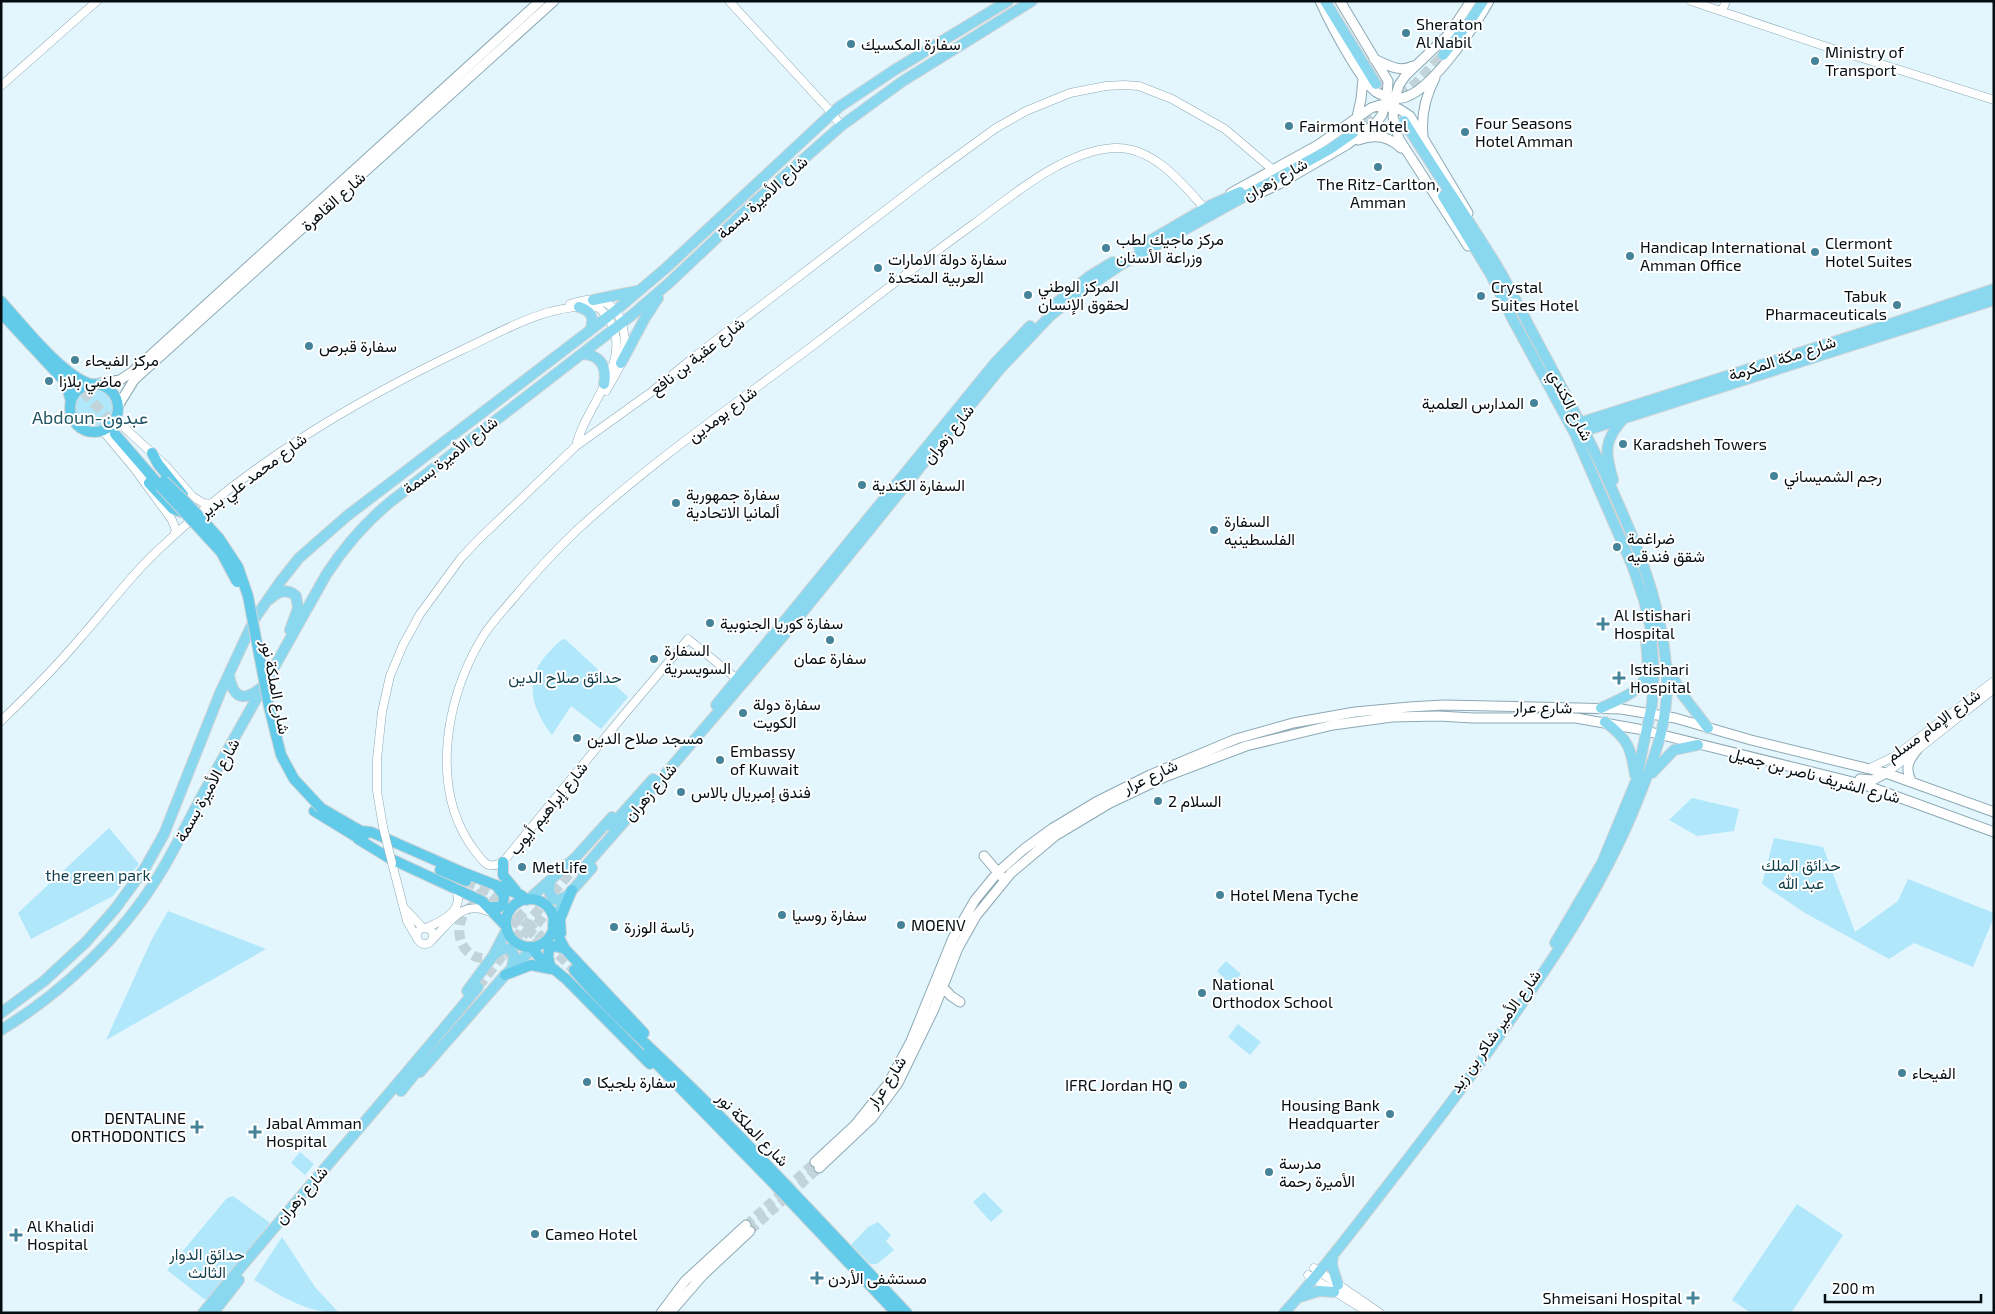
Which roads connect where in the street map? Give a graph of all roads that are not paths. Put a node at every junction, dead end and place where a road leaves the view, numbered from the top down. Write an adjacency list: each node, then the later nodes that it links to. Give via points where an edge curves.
1 (97, 1): 22 (street)
2 (540, 1): 50 (main road, شارع القاهرة)
3 (554, 1): 53 (main road, شارع القاهرة)
4 (729, 1): 25 (street)
5 (1008, 1): 25 (main road, شارع الأميرة بسمة, via 896,69)
6 (1032, 1): 28 (main road, شارع الأميرة بسمة, via 903,81)
7 (1320, 1): 21 (main road)
8 (1325, 1): 9 (main road, via 1378,82)
9 (1333, 1)
10 (1340, 1): 18 (main road)
11 (1471, 1): 19 (main road, via 1449,34)
12 (1477, 1): 13 (main road, via 1441,53 1470,21)
13 (1482, 1)
14 (1489, 1): 20 (main road, via 1469,34)
15 (1691, 1): 17 (street)
16 (1726, 1): 17 (street)
17 (1722, 11): 23 (street)
18 (1374, 58): 19 (main road, via 1399,69); 24 (main road, via 1388,81)
19 (1423, 61): 24 (main road, via 1406,75)
20 (1440, 69): 24 (main road, via 1414,93); 29 (main road, via 1422,117)
21 (1364, 79): 24 (main road); 26 (main road)
22 (1, 86)
23 (1994, 100)
24 (1390, 102): 26 (main road); 29 (main road, via 1410,116); 30 (main road, via 1376,123); 31 (main road, via 1399,139)
25 (832, 113): 28 (street); 38 (main road, شارع الأميرة بسمة)
26 (1357, 117): 32 (main road, via 1318,145)
27 (1401, 123): 35 (main road, شارع الكندي)
28 (841, 126): 36 (main road, شارع الأميرة بسمة)
29 (1424, 141): 35 (main road, via 1495,258)
30 (1348, 144): 31 (main road, via 1367,137 1386,138); 34 (main road, via 1280,184)
31 (1410, 157): 35 (main road, via 1469,248)
32 (1272, 169): 33 (main road); 62 (street, شارع عقبة بن نافع, via 1225,129 1172,99 1138,86 1106,86 1045,102 996,128 930,176 650,392)
33 (1208, 207): 34 (main road, شارع زهران, via 1351,132 1330,149); 76 (main road, شارع زهران, via 1090,276 1046,311 995,362); 103 (street, شارع بومدين, via 1162,165 1140,153 1118,148 1077,157 1011,196 654,464 603,507 546,561 504,609 482,638 461,686 449,732 448,783 456,816 469,843 488,865)
34 (1222, 209): 97 (main road, شارع زهران, via 1119,266 1050,316 1029,337 784,636)
35 (1495, 272): 59 (main road, شارع الكندي, via 1513,320)
36 (669, 283): 46 (main road, شارع الأميرة بسمة); 49 (main road, via 651,307)
37 (1994, 289): 59 (main road, شارع مكة المكرمة)
38 (640, 290): 39 (main road); 45 (main road, شارع الأميرة بسمة)
39 (593, 300): 43 (street, شارع محمد علي بدير, via 570,304); 45 (street, via 602,301)
40 (1994, 300): 57 (main road, شارع مكة المكرمة)
41 (1, 301): 51 (highway, via 75,378)
42 (579, 307): 43 (street, شارع محمد علي بدير); 45 (street, شارع محمد علي بدير, via 597,307); 47 (main road, via 591,313)
43 (563, 309): 67 (street, شارع محمد علي بدير, via 534,317 382,389 271,457)
44 (1, 313): 54 (highway, via 66,383)
45 (611, 314): 46 (street); 47 (main road, شارع الأميرة بسمة)
46 (618, 325): 48 (main road, شارع الأميرة بسمة); 49 (street, via 624,346); 52 (street, via 614,361)
47 (591, 328): 72 (main road, شارع الأميرة بسمة, via 322,537 291,568)
48 (583, 354): 52 (main road, via 592,355 602,363); 73 (main road, شارع الأميرة بسمة, via 465,443 367,523 344,548 326,575)
49 (621, 363): 55 (street)
50 (124, 378): 51 (main road, شارع القاهرة); 53 (main road, via 123,385)
51 (93, 384): 54 (highway, via 78,390); 56 (highway, via 108,388 117,399)
52 (604, 384): 55 (street)
53 (130, 386): 56 (main road, شارع القاهرة)
54 (71, 402): 60 (highway, via 71,414 77,425 87,432)
55 (595, 404): 62 (street)
56 (118, 406): 58 (highway)
57 (1625, 418): 59 (main road, شارع مكة المكرمة); 69 (main road, via 1612,432 1606,452)
58 (116, 420): 60 (highway); 63 (street)
59 (1578, 428): 69 (main road, شارع الكندي); 71 (main road, شارع الكندي)
60 (103, 431): 65 (street)
61 (117, 432): 66 (highway, شارع الملكة نور)
62 (579, 441): 64 (street, شارع عقبة بن نافع); 64 (street, via 570,443)
63 (152, 454): 67 (street, via 198,501); 68 (highway, via 182,493)
64 (564, 457): 111 (street, شارع عقبة بن نافع, bridge, via 461,558 433,595 403,644 388,685 379,735 377,781 383,827)
65 (134, 468): 66 (highway); 70 (street, via 172,520 176,530)
66 (158, 484): 68 (highway, شارع الملكة نور, bridge); 68 (highway, via 176,511)
67 (211, 504): 70 (street, شارع محمد علي بدير)
68 (186, 508): 101 (highway, شارع الملكة نور, bridge, via 219,538 238,567 248,596 269,707 285,765 318,810)
69 (1623, 514): 74 (main road, شارع الكندي, via 1652,589)
70 (174, 535): 83 (street, شارع محمد علي بدير, via 117,594 51,671)
71 (1638, 583): 80 (main road, via 1647,674 1635,690); 81 (main road, شارع الكندي, via 1650,624 1654,654)
72 (261, 607): 73 (main road, via 284,590 297,599 298,608); 75 (main road, شارع الأميرة بسمة)
73 (280, 657): 78 (main road, شارع الأميرة بسمة)
74 (1666, 665): 82 (main road, شارع الكندي); 85 (main road, via 1682,694)
75 (229, 674): 78 (main road, via 234,691 243,697 252,695); 127 (main road, شارع الأميرة بسمة, via 160,844 145,868 86,942 44,981)
76 (737, 679): 95 (main road, شارع زهران); 103 (street, شارع إبراهيم أيوب, via 688,639)
77 (1994, 681): 90 (street, شارع الإمام مسلم, via 1895,756)
78 (264, 685): 128 (main road, شارع الأميرة بسمة, via 166,865 140,903 78,971 26,1014)
79 (1994, 689): 89 (street, شارع الإمام مسلم)
80 (1601, 708): 81 (main road, شارع عرار); 104 (main road, شارع عرار, via 1426,706 1355,712 1292,723 1218,746 1096,802 1053,828)
81 (1651, 713): 82 (main road, شارع عرار); 86 (main road, شارع الأمير شاكر بن زيد)
82 (1666, 716): 85 (main road, شارع الشريف ناصر بن جميل); 87 (main road, شارع الأمير شاكر بن زيد)
83 (1, 721)
84 (1606, 722): 86 (main road, شارع عرار); 93 (main road, via 1629,746); 106 (main road, شارع عرار, via 1576,718 1392,717 1291,734 1238,749 1131,792 1055,836)
85 (1708, 728): 90 (main road, شارع الشريف ناصر بن جميل)
86 (1648, 731): 87 (main road, شارع عرار); 93 (main road, شارع الأمير شاكر بن زيد)
87 (1661, 735): 88 (main road, شارع الشريف ناصر بن جميل); 93 (main road, شارع الأمير شاكر بن زيد)
88 (1698, 745): 92 (main road, شارع الشريف ناصر بن جميل); 93 (main road, via 1674,750)
89 (1917, 750): 91 (street, شارع الإمام مسلم); 94 (main road, via 1908,763)
90 (1870, 768): 91 (main road, شارع الشريف ناصر بن جميل)
91 (1886, 773): 92 (main road, via 1873,780 1850,777); 94 (main road, شارع الشريف ناصر بن جميل)
92 (1844, 780): 100 (main road, شارع الشريف ناصر بن جميل, via 1879,789)
93 (1641, 782): 132 (main road, شارع الأمير شاكر بن زيد, via 1633,813 1604,875 1553,960 1437,1122); 133 (main road, شارع الأمير شاكر بن زيد, via 1578,908 1521,996 1434,1120)
94 (1911, 782): 96 (main road, شارع الشريف ناصر بن جميل)
95 (638, 796): 97 (main road, شارع زهران, via 579,868); 105 (main road, via 626,803)
96 (1959, 800): 98 (main road, شارع الشريف ناصر بن جميل); 99 (main road, شارع الشريف ناصر بن جميل)
97 (638, 807): 109 (main road, via 634,818)
98 (1994, 812)
99 (1994, 818)
100 (1994, 832)
101 (360, 835): 107 (highway, via 370,832); 108 (highway, via 395,861)
102 (984, 856): 104 (main road)
103 (503, 862): 110 (highway, via 503,875)
104 (998, 872): 106 (main road); 124 (main road, شارع عرار, via 966,915)
105 (550, 881): 109 (main road, via 549,891 553,899 560,900); 110 (main road)
106 (1003, 881): 125 (main road, شارع عرار, via 966,933)
107 (496, 885): 110 (highway); 112 (highway, via 504,896 503,904)
108 (462, 886): 112 (highway); 114 (street, via 456,908 441,921)
109 (570, 893): 113 (main road); 119 (highway, via 560,928)
110 (525, 898): 113 (highway, via 536,900 548,908); 115 (highway, via 509,912)
111 (405, 908): 114 (street, شارع عقبة بن نافع); 116 (street, شارع عقبة بن نافع, via 409,926)
112 (492, 910): 115 (highway); 117 (street, via 464,910)
113 (553, 924): 118 (highway, via 548,938); 119 (highway)
114 (424, 928): 116 (street, via 418,932); 117 (street, via 432,932)
115 (506, 928): 118 (highway, via 516,942); 120 (main road)
116 (417, 938): 117 (street, via 425,945)
117 (433, 939)
118 (532, 947): 121 (highway); 122 (main road)
119 (568, 953): 121 (highway, via 554,946 549,949 548,956); 131 (highway, via 673,1063 680,1072)
120 (493, 956): 122 (main road, via 504,948 510,949 514,955); 129 (main road)
121 (554, 968): 122 (highway, via 531,965); 131 (highway, via 644,1059 663,1076)
122 (508, 971): 130 (main road)
123 (572, 972): 131 (highway, شارع الملكة نور)
124 (936, 979): 125 (main road); 125 (main road, شارع عرار, via 905,1055 888,1084 860,1120 817,1165 872,1118 889,1096 912,1057)
125 (942, 987): 126 (main road)
126 (960, 1002)
127 (1, 1013)
128 (1, 1030)
129 (418, 1059): 130 (main road, شارع زهران, via 480,989); 136 (main road, شارع زهران, via 276,1223)
130 (413, 1077): 137 (main road, شارع زهران, via 281,1227)
131 (678, 1080): 140 (highway, شارع الملكة نور); 141 (highway, شارع الملكة نور, via 773,1170)
132 (1333, 1255): 133 (main road, شارع الأمير شاكر بن زيد); 134 (main road)
133 (1314, 1274): 134 (street); 135 (main road, شارع الأمير شاكر بن زيد); 142 (main road, شارع الأمير شاكر بن زيد)
134 (1336, 1289): 135 (main road); 144 (street); 145 (street)
135 (1297, 1298): 143 (main road, شارع الأمير شاكر بن زيد)
136 (204, 1313)
137 (213, 1313)
138 (661, 1313): 139 (main road, via 685,1281 748,1228)
139 (670, 1313)
140 (896, 1313)
141 (907, 1313)
142 (1276, 1313)
143 (1284, 1313)
144 (1369, 1313)
145 (1380, 1313)

